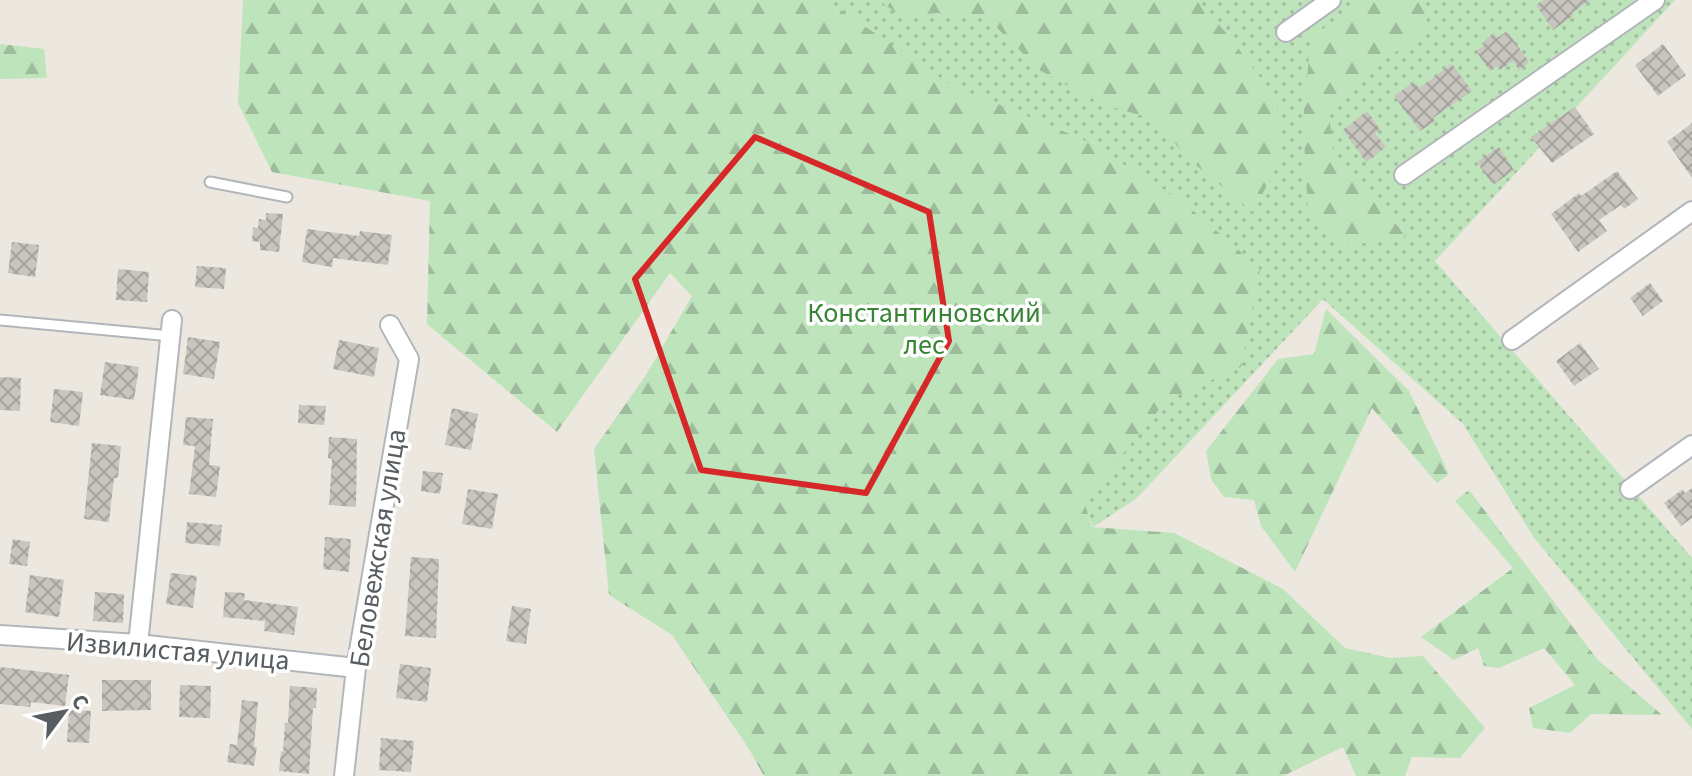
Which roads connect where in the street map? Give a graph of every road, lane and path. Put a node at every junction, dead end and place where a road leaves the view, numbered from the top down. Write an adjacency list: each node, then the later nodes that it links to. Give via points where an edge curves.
1 (1331, 0): 3 (street)
2 (1655, 0): 4 (street)
3 (1286, 32)
4 (1404, 175)
5 (210, 182): 6 (lane)
6 (287, 197)
7 (1692, 211): 11 (street)
8 (0, 320): 10 (lane)
9 (390, 325): 16 (street, Беловежская улица, via 409,359)
10 (172, 328): 15 (street)
11 (1512, 340)
12 (1692, 445): 13 (street)
13 (1630, 489)
14 (0, 635): 15 (street, Извилистая улица)
15 (138, 644): 16 (street, Извилистая улица)
16 (356, 668): 17 (street, Беловежская улица)
17 (344, 776)

